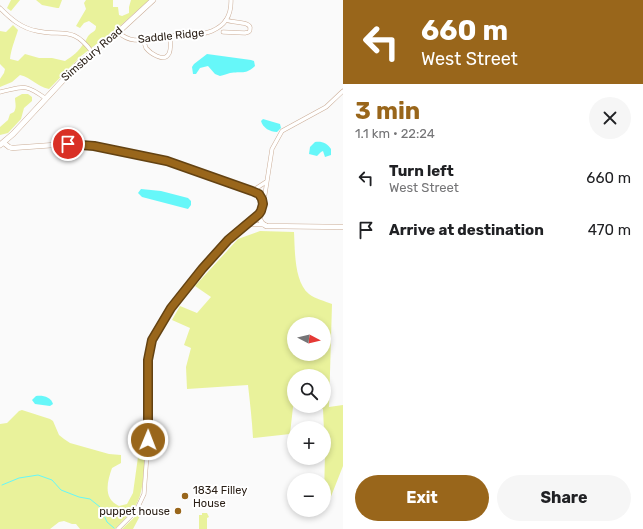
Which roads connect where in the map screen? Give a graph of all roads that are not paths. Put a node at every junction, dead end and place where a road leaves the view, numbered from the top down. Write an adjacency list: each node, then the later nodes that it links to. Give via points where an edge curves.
1 (153, 0): 5 (main road, Simsbury Road)
2 (231, 0): 4 (street)
3 (0, 8): 9 (street, via 17,23 30,29 71,34)
4 (226, 20): 6 (street, via 248,24 250,29 245,33); 7 (street, Saddle Ridge, via 203,34)
5 (118, 32): 8 (street, Saddle Ridge, via 127,39); 9 (main road, Simsbury Road)
6 (223, 32)
7 (170, 36): 8 (street, Saddle Ridge); 8 (street, via 169,54 164,57 148,51)
8 (144, 39)
9 (92, 52): 12 (main road, Simsbury Road)
10 (343, 91): 14 (street, via 326,107 282,131 272,149)
11 (0, 92): 12 (street, via 27,87)
12 (45, 98): 13 (main road, Simsbury Road)
13 (2, 144): 15 (street, via 12,148 68,144 94,146 175,163)
14 (266, 182): 15 (street); 16 (street)
15 (252, 191): 16 (street, via 259,194)
16 (262, 199): 17 (street)
17 (259, 214): 18 (street); 19 (street, via 259,218)
18 (247, 224): 19 (street); 21 (street, via 228,240 175,302 152,340 148,360 148,440 144,494 136,511)
19 (266, 226): 20 (street)
20 (343, 227)
21 (118, 529)

